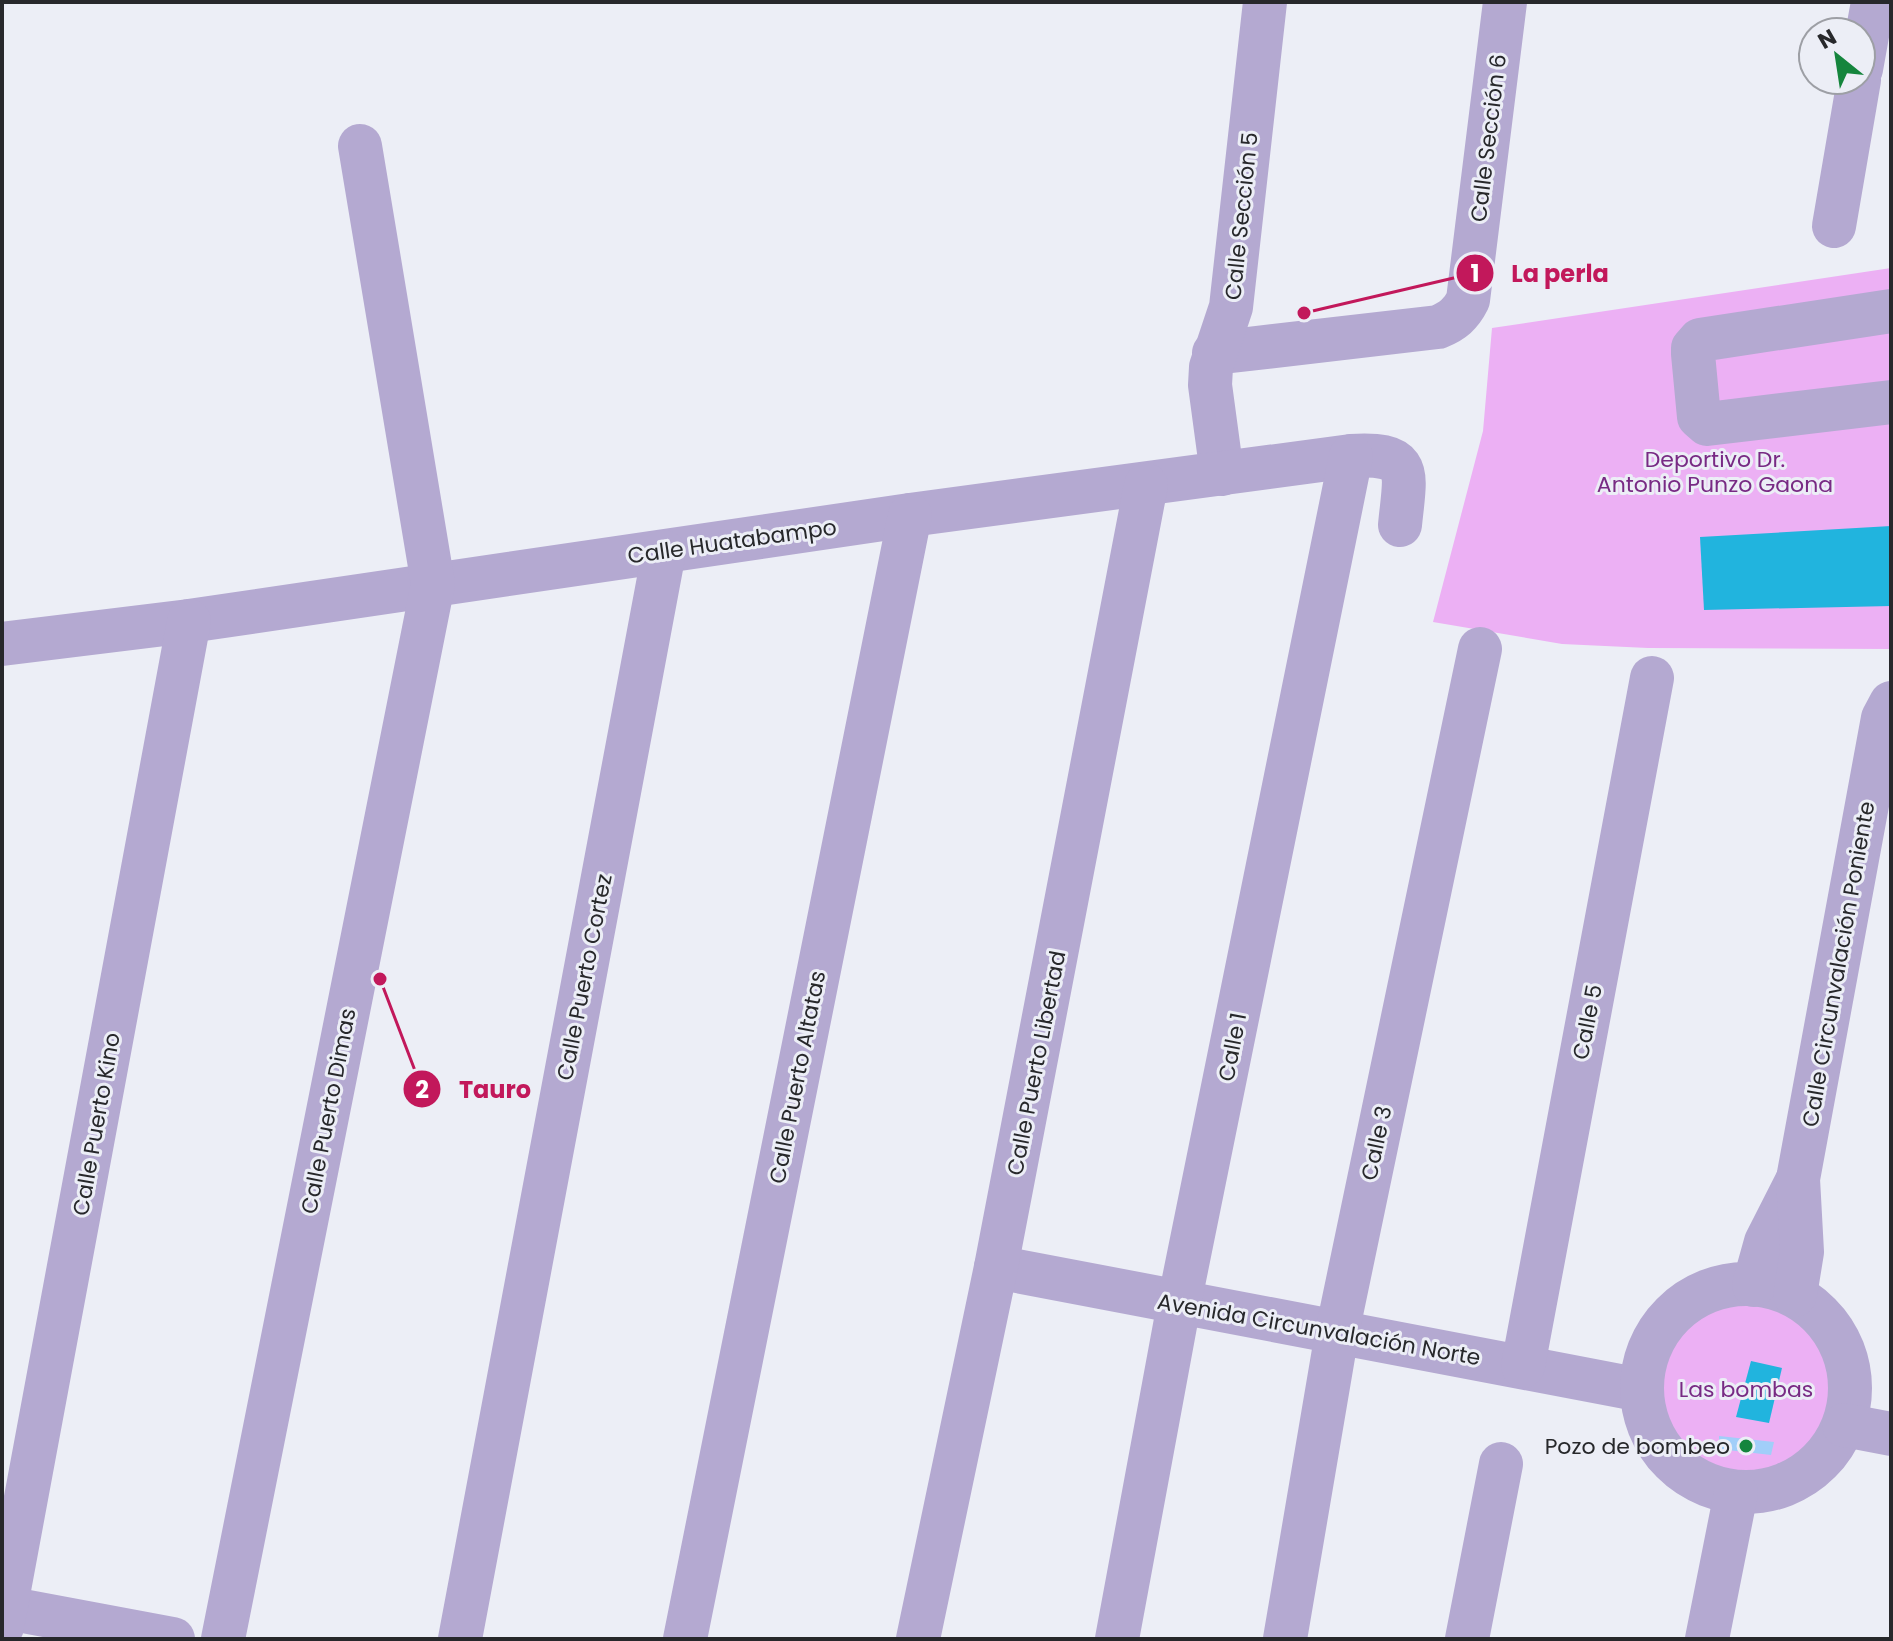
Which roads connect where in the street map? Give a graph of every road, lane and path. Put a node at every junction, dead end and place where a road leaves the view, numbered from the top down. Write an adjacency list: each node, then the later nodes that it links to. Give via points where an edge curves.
1 (1265, 2): 7 (street, Calle Sección 5, via 1231,307)
2 (1505, 2): 7 (street, Calle Sección 6, via 1468,300 1456,318 1438,327)
3 (1856, 96): 5 (street)
4 (360, 146): 15 (street)
5 (1834, 226)
6 (1891, 311): 8 (street, via 1700,340 1693,354 1699,417 1707,424)
7 (1214, 353): 10 (street, Calle Sección 5, via 1210,385)
8 (1891, 402)
9 (1351, 456): 10 (street, Calle Huatabampo); 13 (street, Calle Huatabampo, via 1380,454 1398,463 1404,483); 23 (street, Calle 1)
10 (1222, 474): 11 (street, Calle Huatabampo)
11 (1146, 485): 12 (street, Calle Huatabampo); 21 (street, Calle Puerto Libertad)
12 (910, 515): 14 (street, Calle Huatabampo); 35 (street, Calle Puerto Altatas)
13 (1400, 525)
14 (664, 552): 15 (street, Calle Huatabampo); 34 (street, Calle Puerto Cortez)
15 (433, 584): 16 (street, Calle Huatabampo); 33 (street, Calle Puerto Dimas)
16 (189, 621): 17 (street, Calle Huatabampo); 31 (street, Calle Puerto Kino)
17 (2, 644)
18 (1480, 649): 24 (street, Calle 3)
19 (1652, 678): 25 (street, Calle 5)
20 (1891, 703): 22 (street, Calle Circunvalación Poniente, via 1883,718 1798,1179 1802,1252)
21 (996, 1267): 23 (street, Avenida Circunvalación Norte); 36 (street, Calle Puerto Libertad)
22 (1775, 1290): 26 (street, via 1726,1285 1692,1299 1665,1323 1647,1354); 27 (street, via 1823,1316 1843,1345 1851,1380)
23 (1179, 1304): 24 (street, Avenida Circunvalación Norte); 37 (street, Calle 1)
24 (1337, 1333): 25 (street, Avenida Circunvalación Norte); 38 (street, Calle 3)
25 (1523, 1366): 26 (street, Avenida Circunvalación Norte)
26 (1641, 1390): 30 (street, via 1649,1427 1669,1459 1699,1482)
27 (1844, 1425): 28 (street); 30 (street, via 1832,1448 1806,1474 1772,1490)
28 (1891, 1434)
29 (1501, 1464): 39 (street)
30 (1736, 1493): 40 (street)
31 (3, 1614): 32 (street)
32 (173, 1639)
33 (223, 1639)
34 (460, 1639)
35 (685, 1639)
36 (918, 1639)
37 (1117, 1639)
38 (1285, 1639)
39 (1467, 1639)
40 (1707, 1639)

